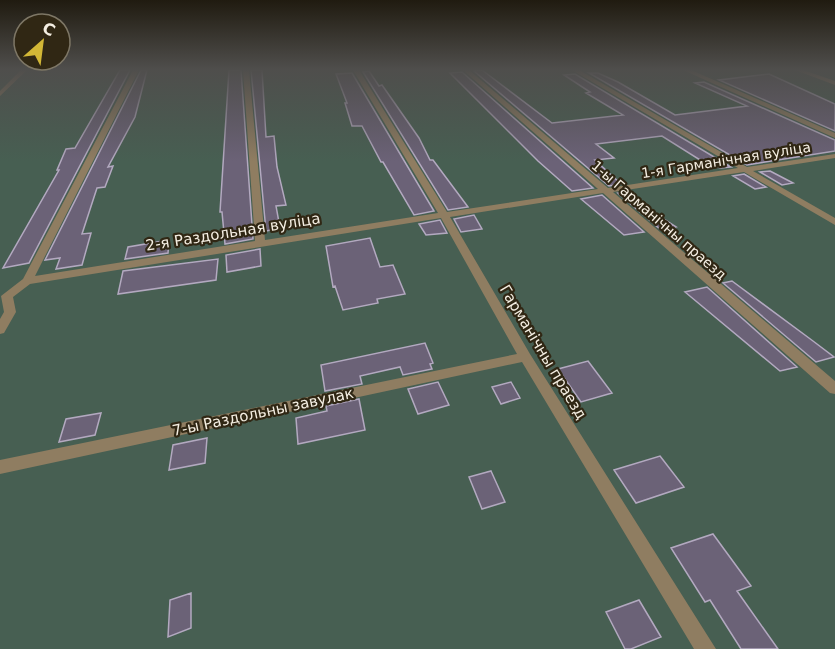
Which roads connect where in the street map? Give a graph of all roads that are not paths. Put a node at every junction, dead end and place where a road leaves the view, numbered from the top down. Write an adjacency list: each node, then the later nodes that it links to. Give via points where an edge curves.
1 (120, 100): 14 (lane)
2 (248, 100): 13 (lane)
3 (374, 100): 11 (lane, Гарманічны праезд)
4 (500, 100): 10 (lane, 1-ы Гарманічны праезд)
5 (627, 100): 9 (lane)
6 (754, 100): 7 (lane)
7 (835, 136)
8 (835, 156): 9 (lane, 1-я Гарманічная вуліца)
9 (747, 170): 10 (lane, 1-я Гарманічная вуліца); 12 (lane)
10 (606, 193): 11 (lane, 1-я Гарманічная вуліца); 18 (lane, 1-ы Гарманічны праезд)
11 (444, 215): 13 (lane, 2-я Раздольная вуліца); 17 (lane, Гарманічны праезд)
12 (835, 222)
13 (260, 242): 14 (lane, 2-я Раздольная вуліца)
14 (27, 281): 15 (lane)
15 (3, 297): 16 (lane, via 10,312)
16 (0, 330)
17 (525, 357): 19 (lane, 7-ы Раздольны завулак); 20 (lane, Гарманічны праезд)
18 (835, 389)
19 (0, 467)
20 (706, 649)

